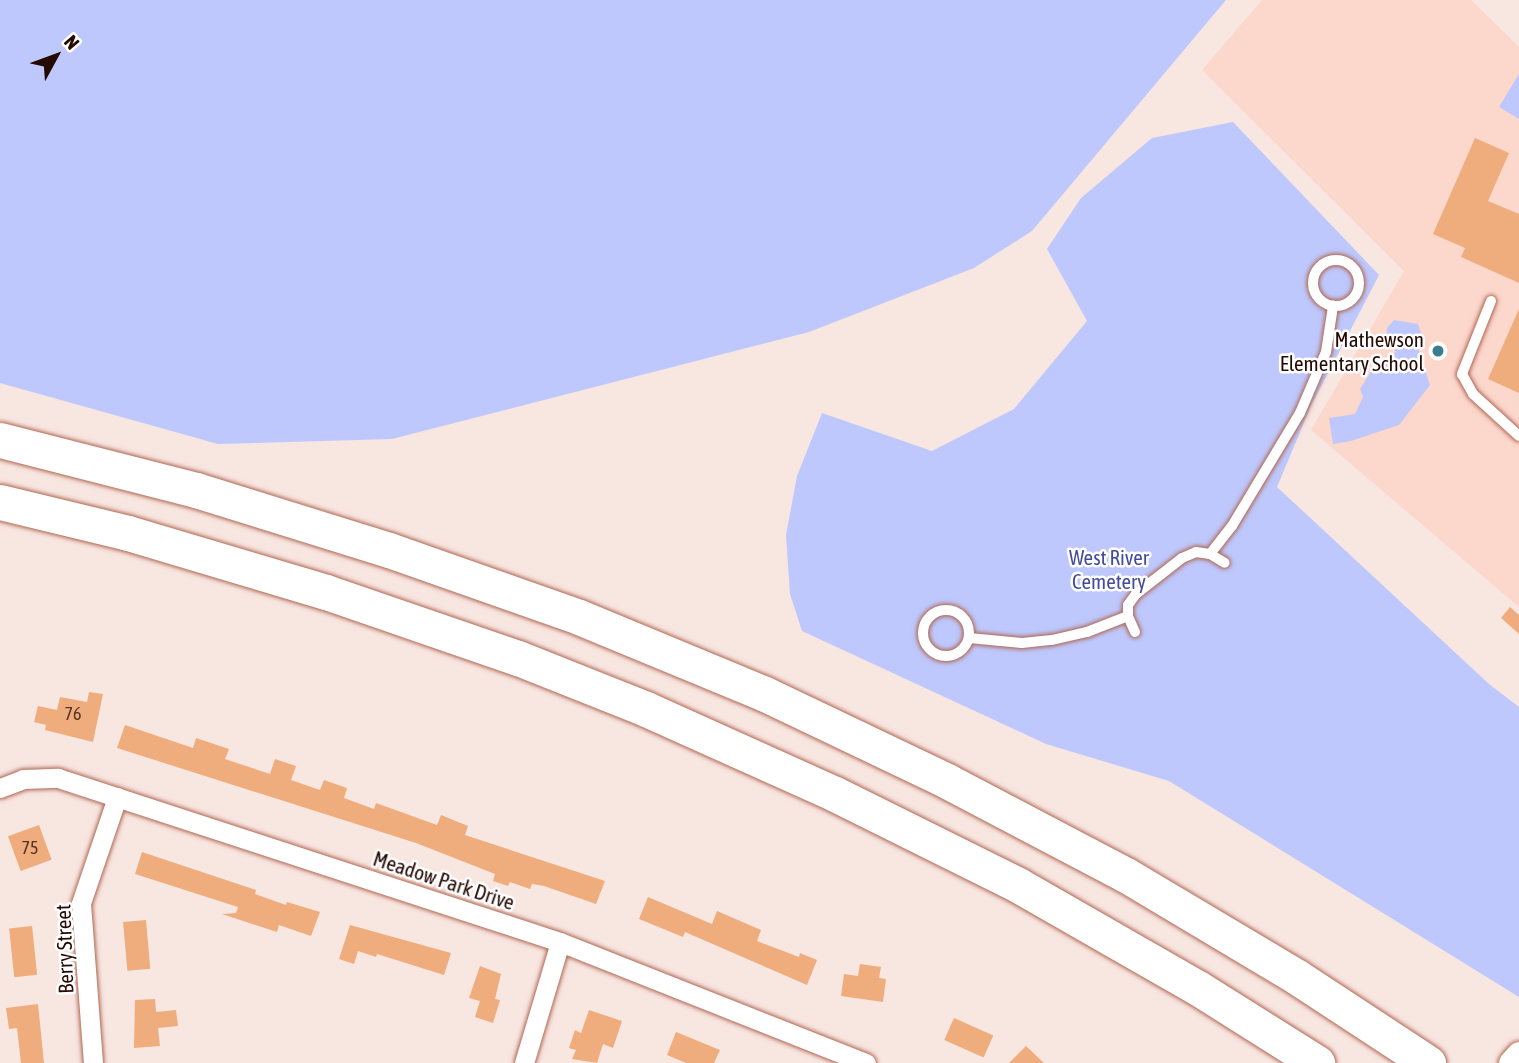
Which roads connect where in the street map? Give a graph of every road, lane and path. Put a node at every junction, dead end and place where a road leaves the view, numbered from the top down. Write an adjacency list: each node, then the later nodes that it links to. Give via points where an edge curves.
1 (1491, 301): 3 (lane, via 1462,374 1473,394)
2 (1333, 306): 2 (lane, via 1319,299 1312,285 1316,271 1335,259 1354,269 1359,283 1348,303); 6 (lane, via 1326,352 1300,413)
3 (1519, 436)
4 (0, 440): 19 (highway, via 196,490 351,537 579,617 753,689 947,780 1126,875 1297,977)
5 (0, 502): 18 (highway, via 180,548 379,609 657,714 835,794 1018,886 1198,988)
6 (1210, 554): 7 (lane); 8 (lane, via 1196,552 1182,558 1136,594 1128,605)
7 (1225, 563)
8 (1128, 617): 9 (lane); 10 (lane, via 1052,640 1021,643)
9 (1135, 632)
10 (969, 638): 10 (lane, via 961,652 939,655 924,640 925,626 940,611 956,612 967,623)
11 (0, 788): 12 (street, Meadow Park Drive, via 23,779 58,778)
12 (117, 797): 13 (street, Meadow Park Drive); 15 (street, Berry Street, via 81,903)
13 (560, 942): 16 (street); 17 (street, Meadow Park Drive)
14 (1519, 1054): 20 (street)
15 (93, 1063)
16 (524, 1063)
17 (866, 1063)
18 (1317, 1063)
19 (1428, 1063)
20 (1511, 1063)

